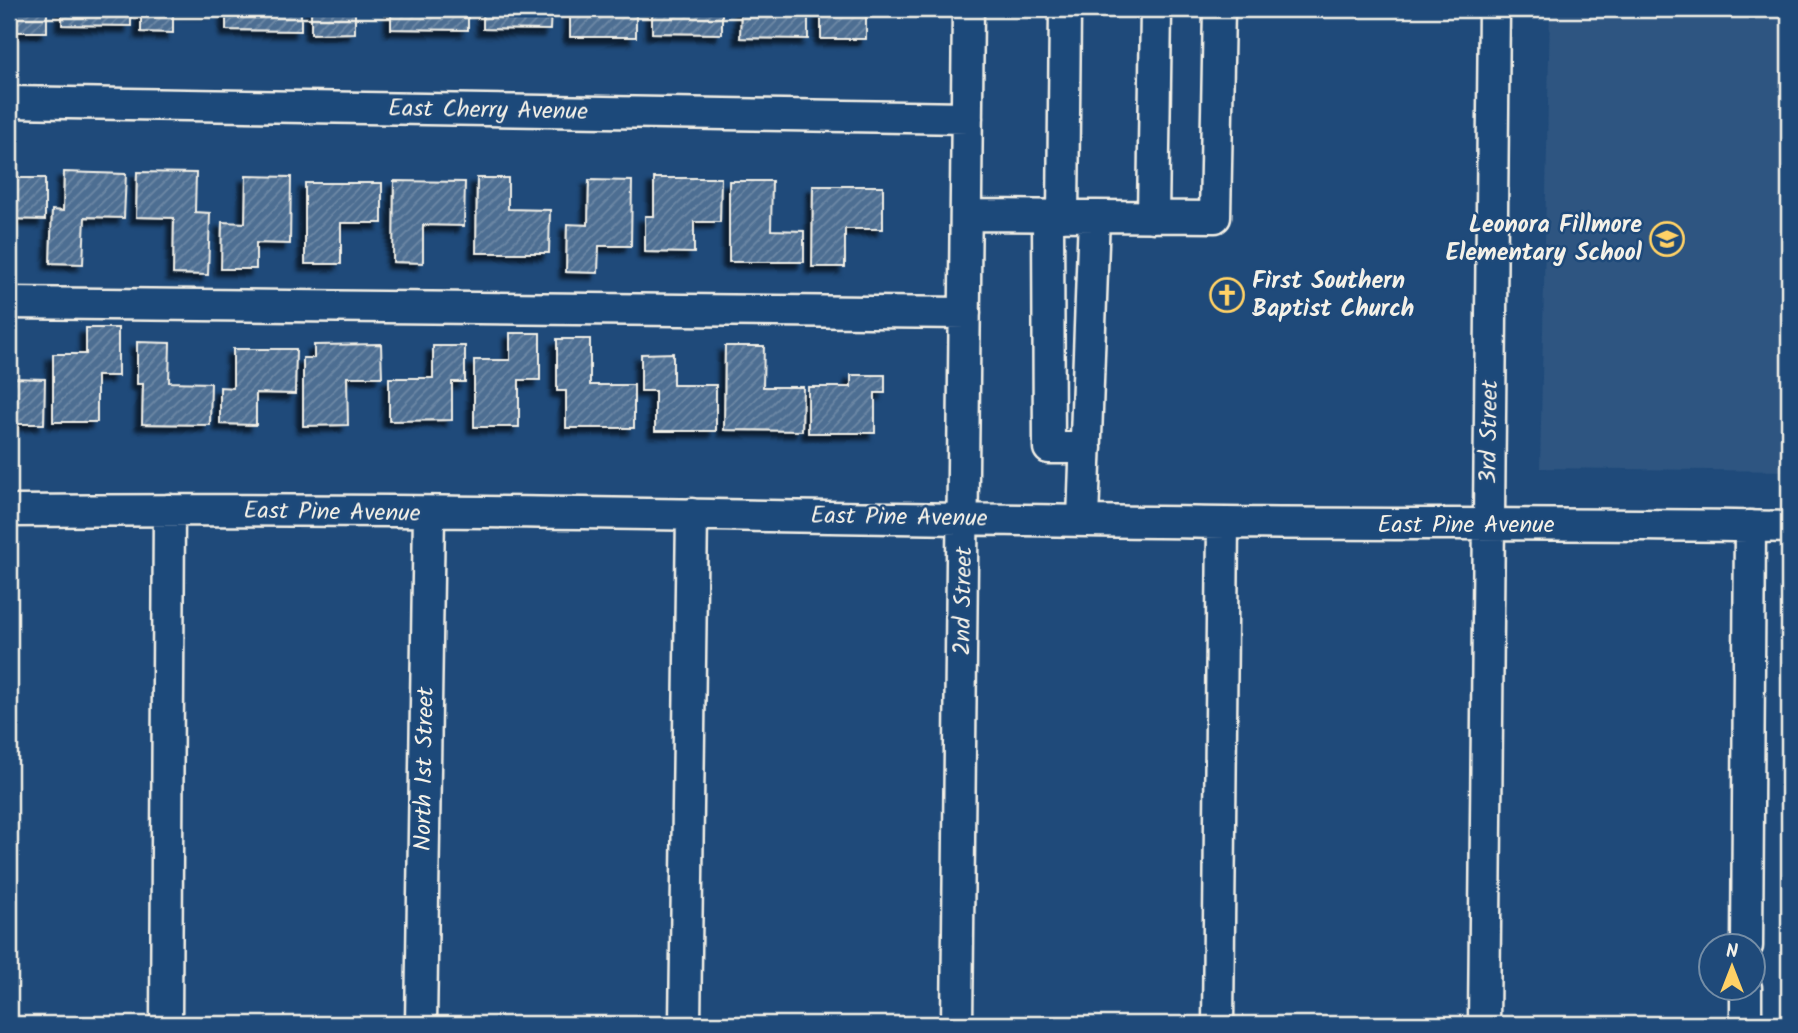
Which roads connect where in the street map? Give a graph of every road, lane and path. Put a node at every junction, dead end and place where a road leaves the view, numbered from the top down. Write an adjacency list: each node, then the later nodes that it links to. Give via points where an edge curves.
1 (968, 9): 7 (street, 2nd Street)
2 (1065, 9): 9 (street)
3 (1156, 9): 11 (street)
4 (1220, 9): 11 (street, via 1215,217)
5 (1494, 9): 22 (street, 3rd Street)
6 (9, 102): 7 (street, East Cherry Avenue)
7 (967, 118): 8 (street, 2nd Street)
8 (966, 215): 9 (street); 13 (street, 2nd Street)
9 (1055, 216): 10 (street); 14 (street, via 1049,448)
10 (1094, 216): 11 (street); 14 (street)
11 (1153, 217)
12 (9, 303): 13 (street)
13 (965, 313): 19 (street, 2nd Street)
14 (1086, 448): 20 (street)
15 (169, 510): 16 (street, East Pine Avenue); 17 (street, East Pine Avenue); 27 (street)
16 (9, 511)
17 (429, 513): 18 (street, East Pine Avenue); 28 (street, North 1st Street)
18 (692, 514): 19 (street, East Pine Avenue); 29 (street)
19 (964, 518): 20 (street, East Pine Avenue); 30 (street, 2nd Street)
20 (1083, 520): 21 (street, East Pine Avenue)
21 (1223, 523): 22 (street, East Pine Avenue); 31 (street)
22 (1488, 525): 23 (street, East Pine Avenue); 32 (street, 3rd Street)
23 (1750, 526): 24 (street, East Pine Avenue); 25 (street)
24 (1789, 527)
25 (1747, 932)
26 (1746, 1002): 33 (street)
27 (166, 1024)
28 (421, 1024)
29 (685, 1024)
30 (957, 1024)
31 (1218, 1024)
32 (1484, 1024)
33 (1746, 1024)

